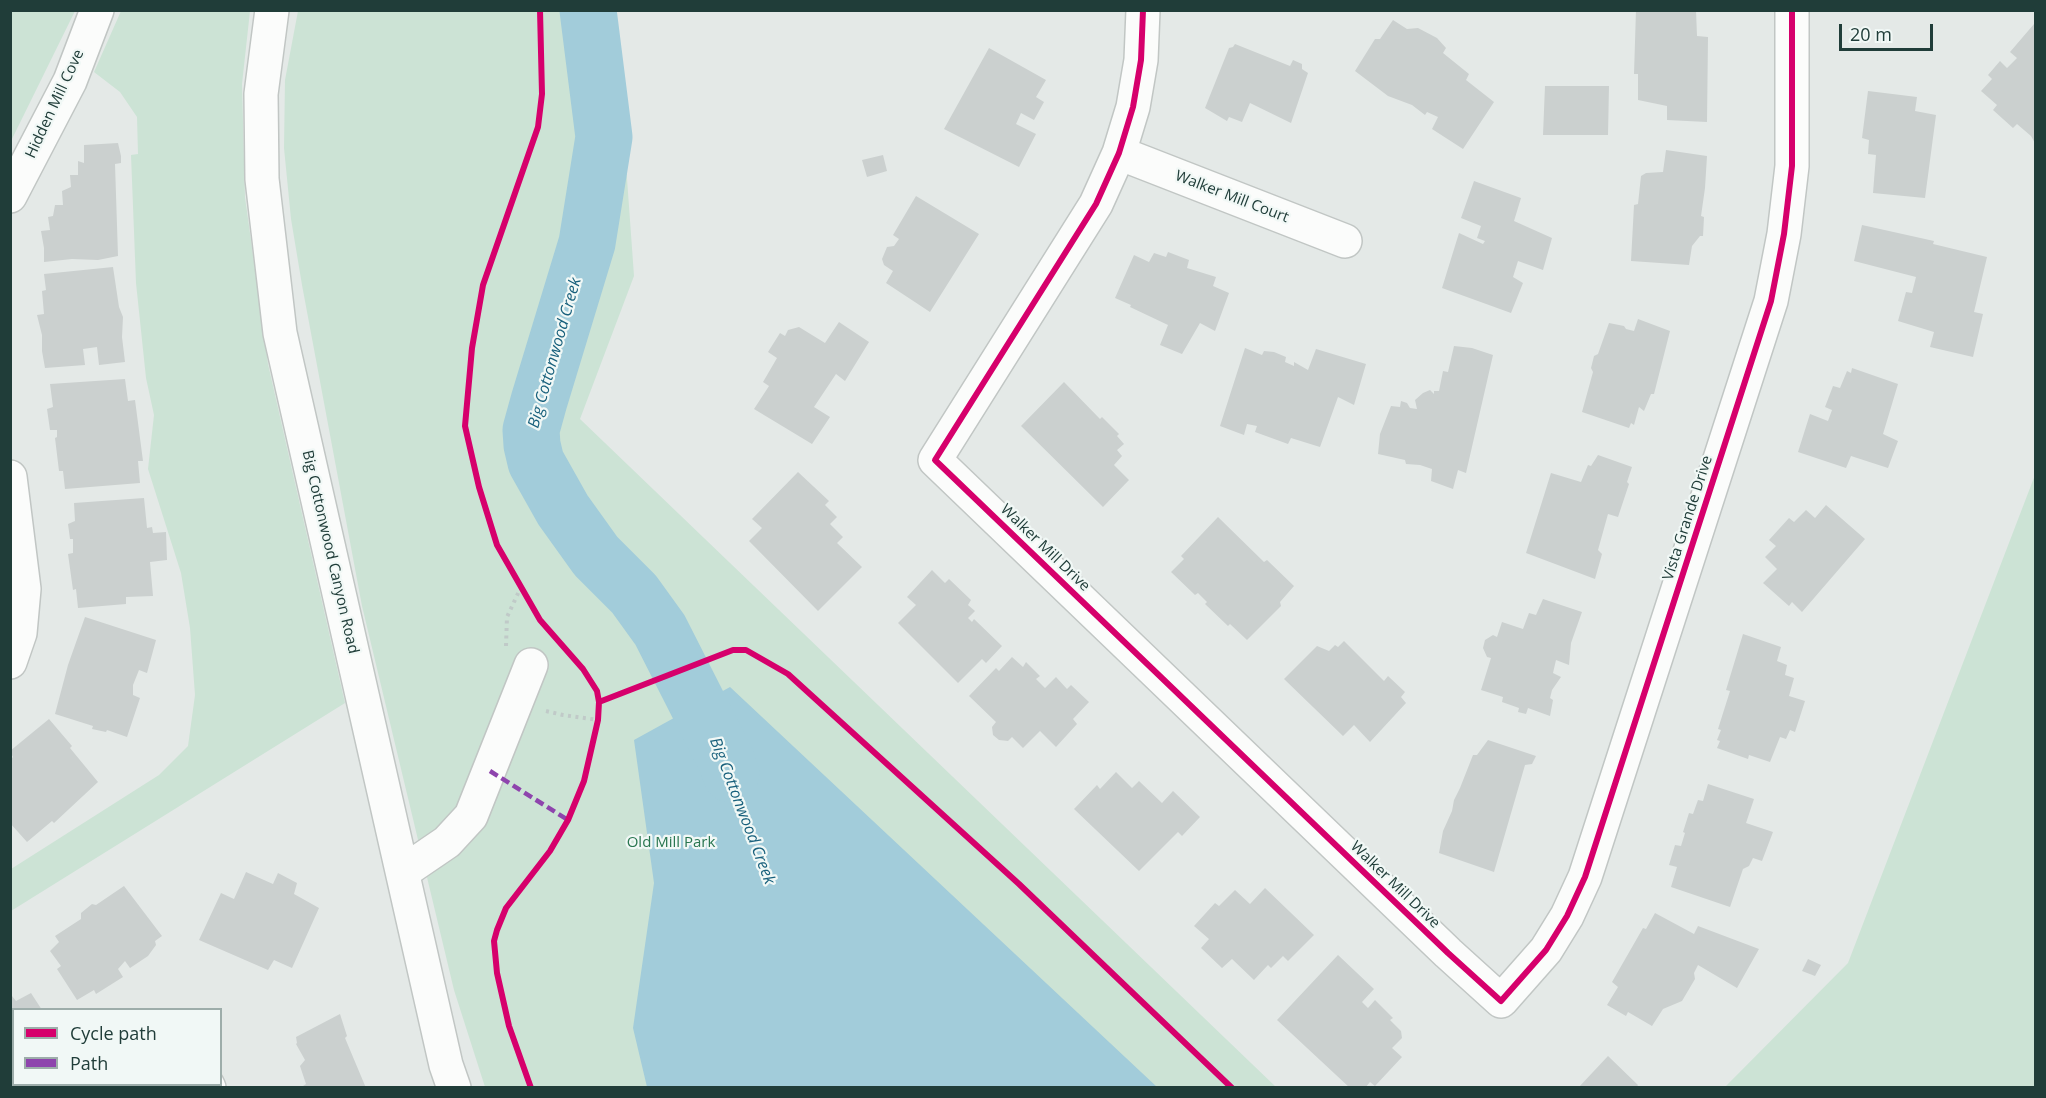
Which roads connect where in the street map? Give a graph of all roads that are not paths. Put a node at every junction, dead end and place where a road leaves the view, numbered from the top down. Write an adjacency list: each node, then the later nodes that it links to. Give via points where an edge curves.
1 (97, 10): 6 (street, Hidden Mill Cove, via 70,81)
2 (272, 10): 11 (street, Big Cottonwood Canyon Road, via 261,94 262,179 280,333)
3 (1143, 10): 5 (street, Walker Mill Drive, via 1137,84)
4 (1792, 10): 12 (street, Vista Grande Drive, via 1792,166 1771,301 1585,877 1546,950)
5 (1119, 153): 7 (street, Walker Mill Court); 12 (street, Walker Mill Drive, via 1095,204 935,460)
6 (10, 196)
7 (1345, 241)
8 (10, 477): 9 (street, via 24,589 20,633)
9 (10, 662)
10 (524, 683): 11 (street, via 471,816 447,842)
11 (403, 872): 13 (street, Big Cottonwood Canyon Road)
12 (1501, 1001)
13 (454, 1088)

